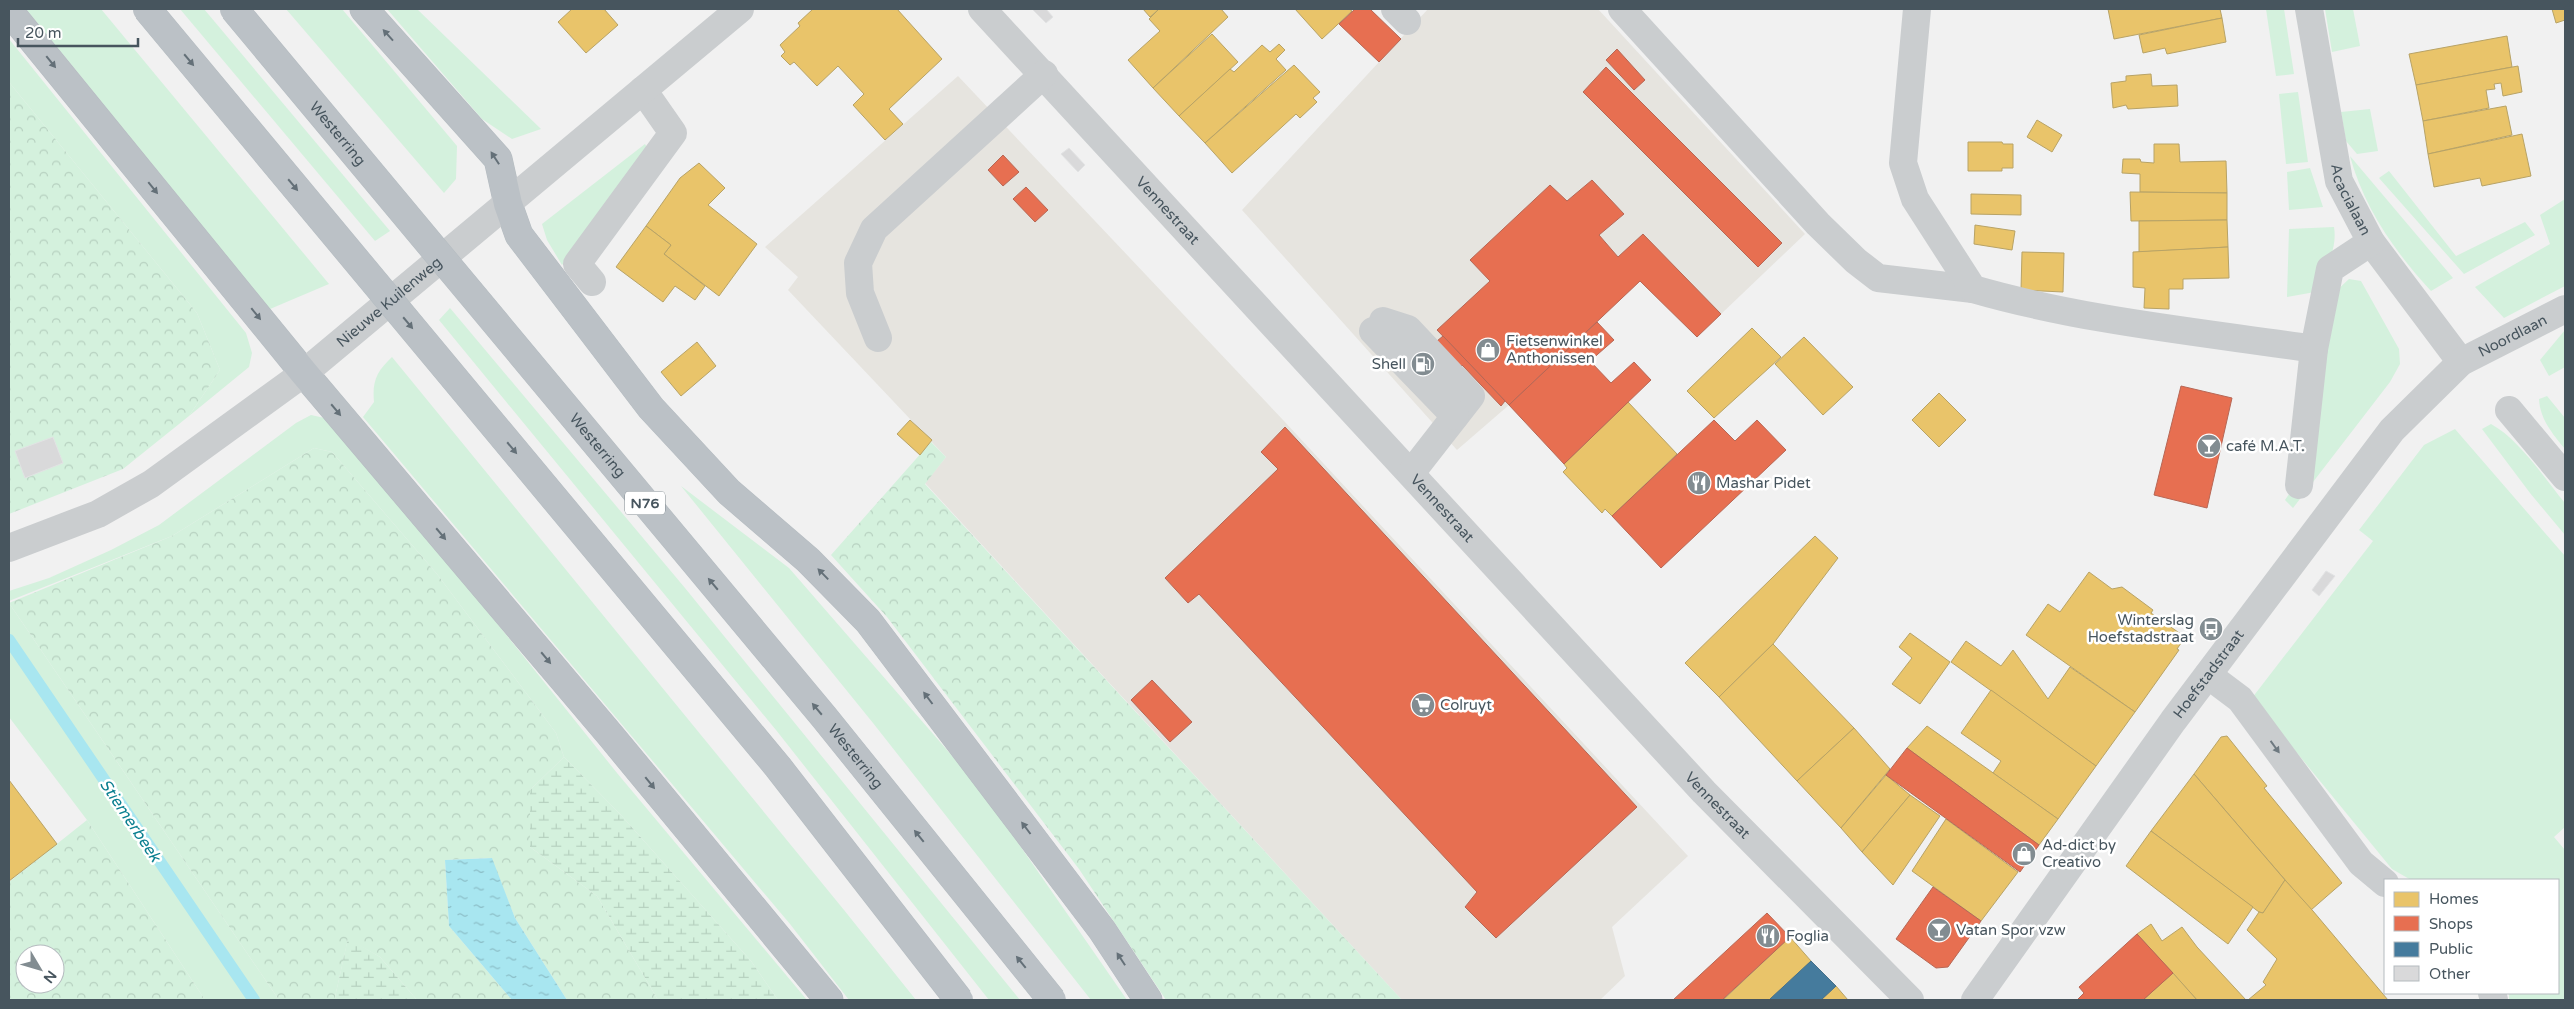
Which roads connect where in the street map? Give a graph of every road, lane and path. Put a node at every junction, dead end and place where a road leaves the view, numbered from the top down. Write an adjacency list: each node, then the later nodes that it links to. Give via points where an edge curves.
1 (147, 9): 30 (highway, one-way to 30, bridge, via 778,768)
2 (234, 9): 31 (highway, Westerring / N76, one-way to 2, bridge, via 824,717)
3 (364, 9): 12 (highway, one-way to 3, via 498,159)
4 (740, 9): 11 (street, Nieuwe Kuilenweg)
5 (982, 9): 10 (street, Vennestraat)
6 (1622, 9): 15 (street, via 1818,224 1856,261 1878,278)
7 (1917, 9): 15 (street, via 1903,163 1915,199)
8 (2309, 9): 13 (street, Acacialaan, via 2339,181)
9 (9, 11): 21 (highway, one-way to 21)
10 (1044, 74): 18 (street, via 874,229 858,263 860,294); 23 (street, Vennestraat)
11 (643, 90): 12 (street, Nieuwe Kuilenweg); 14 (street, via 673,133 577,264)
12 (508, 204): 21 (street, Nieuwe Kuilenweg); 32 (highway, one-way to 12, via 1102,930 868,621 808,560 728,492 650,408 519,234)
13 (2371, 242): 19 (street, via 2330,269); 20 (street, Acacialaan)
14 (592, 282)
15 (1973, 289): 19 (street, via 2081,315)
16 (2565, 309): 20 (street, Noordlaan)
17 (1378, 326): 23 (street, via 1408,329 1471,396)
18 (878, 338)
19 (2314, 349): 25 (street)
20 (2461, 362): 27 (street, Hoefstadstraat, via 2392,430)
21 (304, 373): 26 (street, Nieuwe Kuilenweg, via 150,484 98,514); 29 (highway, one-way to 29)
22 (2509, 410): 24 (street)
23 (1411, 473): 33 (street, Vennestraat, via 1704,792)
24 (2565, 477)
25 (2299, 485)
26 (9, 548)
27 (2208, 675): 28 (street, one-way to 28, via 2240,699 2361,863); 34 (street, Hoefstadstraat)
28 (2384, 882)
29 (829, 1000)
30 (959, 1000)
31 (1052, 1000)
32 (1148, 1000)
33 (1910, 1000)
34 (1975, 1000)

